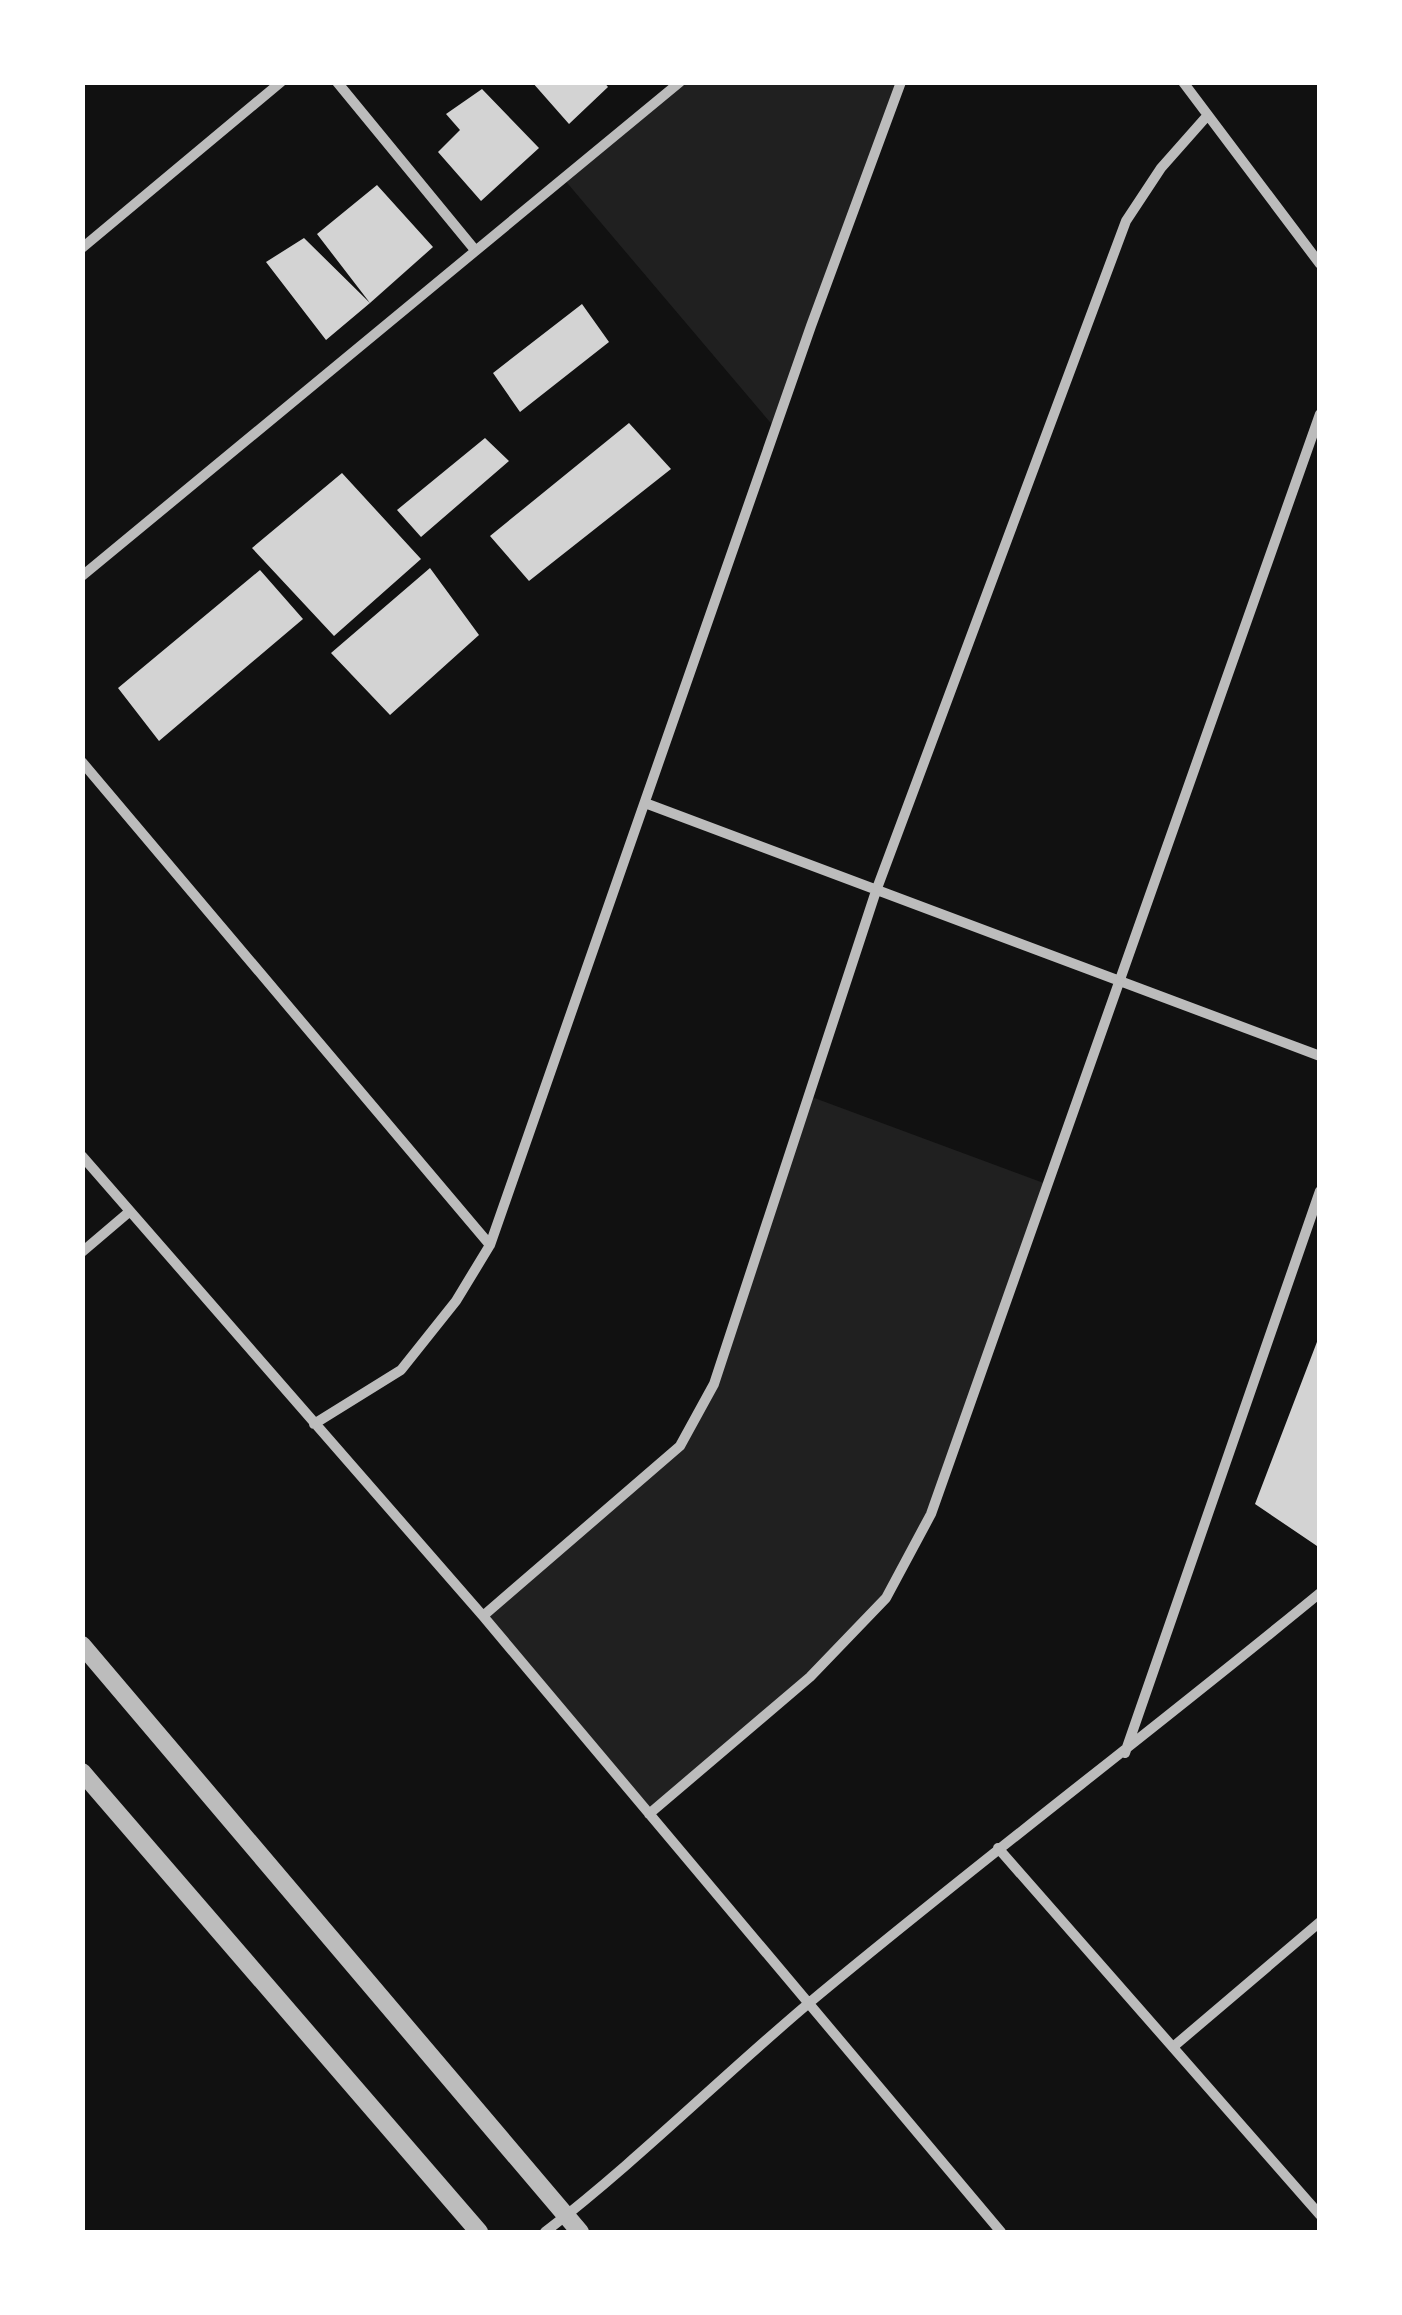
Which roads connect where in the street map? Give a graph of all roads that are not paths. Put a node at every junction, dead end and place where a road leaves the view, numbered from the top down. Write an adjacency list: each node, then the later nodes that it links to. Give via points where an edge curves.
1 (281, 82): 7 (street)
2 (336, 82): 8 (street)
3 (680, 82): 8 (street)
4 (901, 82): 13 (street)
5 (1183, 82): 6 (street)
6 (1208, 116): 9 (street); 14 (street, via 1161,168 1126,221)
7 (82, 248)
8 (475, 250): 11 (street)
9 (1320, 264)
10 (1320, 414): 15 (street)
11 (82, 576)
12 (82, 762): 20 (street)
13 (645, 803): 14 (street); 20 (street)
14 (876, 891): 15 (street); 24 (street, via 714,1384 680,1446)
15 (1121, 983): 16 (street); 28 (street, via 932,1514 886,1598 810,1677)
16 (1320, 1056)
17 (82, 1156): 19 (street)
18 (1320, 1191): 26 (street)
19 (129, 1212): 21 (street); 22 (street)
20 (490, 1244): 22 (street, via 456,1301 401,1370)
21 (82, 1252)
22 (314, 1424): 24 (street)
23 (1320, 1593): 26 (street)
24 (483, 1616): 28 (street)
25 (82, 1645): 34 (street)
26 (1125, 1754): 29 (street)
27 (82, 1772): 35 (street)
28 (649, 1814): 31 (street)
29 (998, 1848): 31 (street); 32 (street)
30 (1320, 1922): 32 (street)
31 (807, 2005): 34 (street); 38 (street)
32 (1173, 2047): 33 (street)
33 (1320, 2215)
34 (566, 2216): 36 (street); 37 (street)
35 (478, 2232)
36 (545, 2232)
37 (580, 2232)
38 (1001, 2232)

